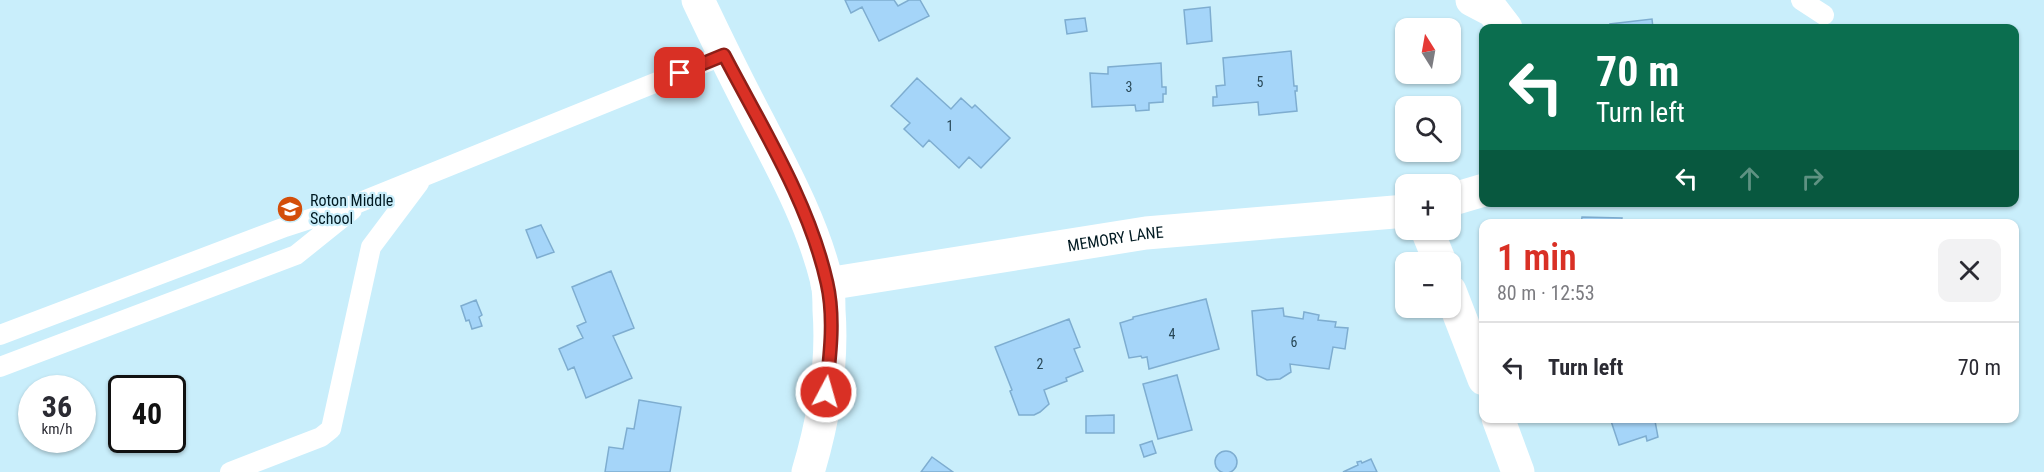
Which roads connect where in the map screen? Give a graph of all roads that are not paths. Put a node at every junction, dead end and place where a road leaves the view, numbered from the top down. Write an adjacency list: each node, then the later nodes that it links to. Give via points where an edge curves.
1 (698, 0): 6 (street)
2 (1472, 0): 5 (street, via 1493,11)
3 (1801, 0): 4 (lane)
4 (1824, 15)
5 (1503, 24)
6 (724, 55): 7 (lane); 12 (street, via 792,185)
7 (417, 179): 10 (lane); 18 (lane, via 419,183 371,247 331,429 321,437)
8 (1479, 192): 9 (street)
9 (1461, 197)
10 (353, 204): 14 (lane); 16 (lane, via 353,209 296,255)
11 (1395, 212): 12 (street, MEMORY LANE, via 1146,233)
12 (827, 284): 19 (street, via 831,340 828,371 819,434)
13 (1460, 318): 15 (street)
14 (0, 335)
15 (1479, 366)
16 (0, 367)
17 (1500, 423): 20 (street)
18 (230, 472)
19 (808, 472)
20 (1518, 472)

